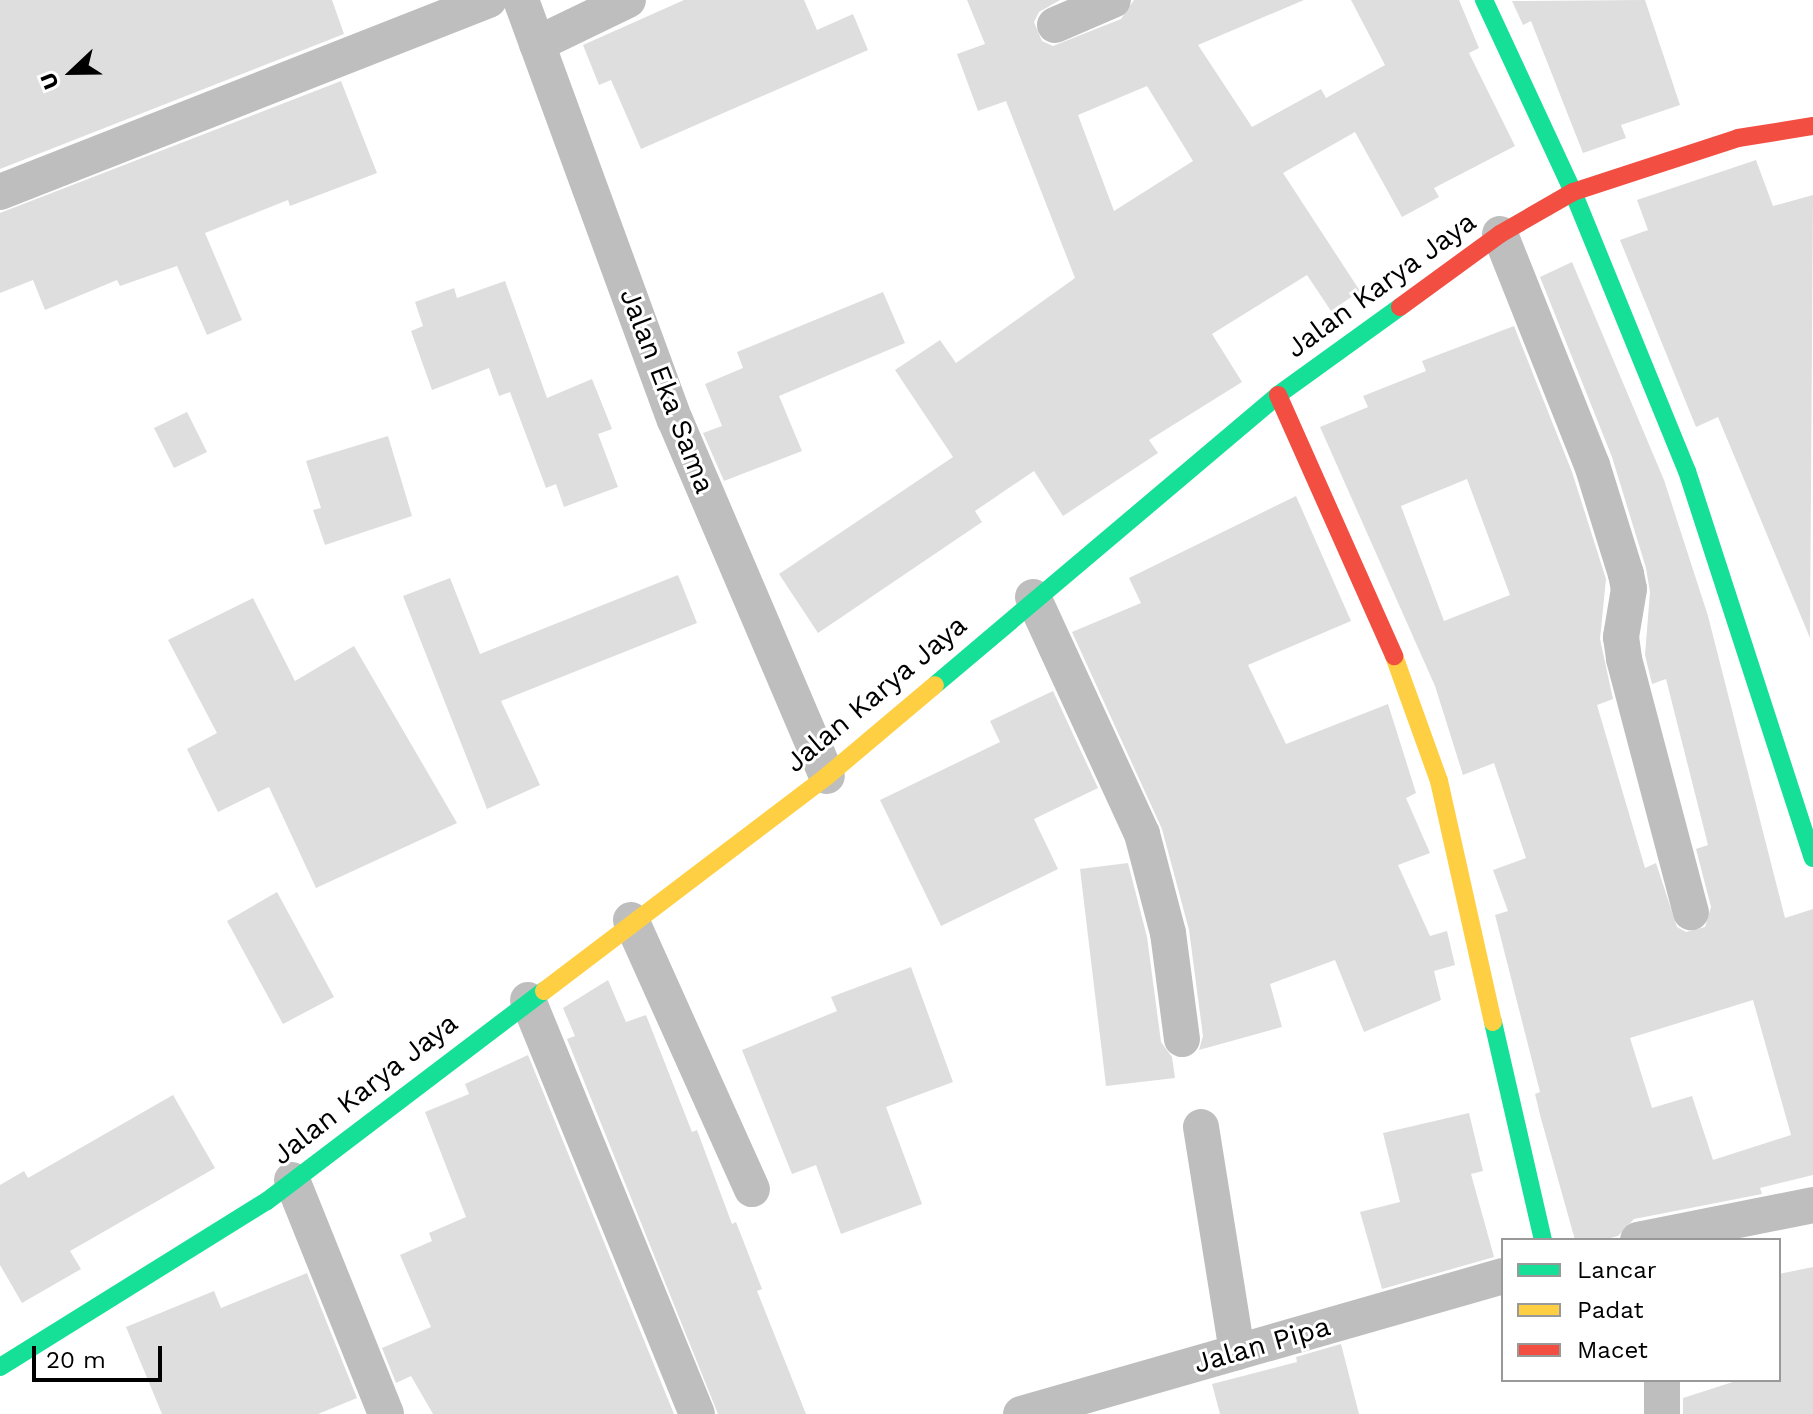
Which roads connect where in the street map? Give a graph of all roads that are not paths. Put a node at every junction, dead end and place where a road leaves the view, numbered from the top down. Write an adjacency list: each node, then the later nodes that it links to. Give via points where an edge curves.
1 (489, 0): 9 (street)
2 (521, 0): 7 (street, Jalan Eka Sama)
3 (628, 0): 7 (street)
4 (1113, 0): 6 (street)
5 (1484, 0): 10 (main road)
6 (1055, 25)
7 (537, 44): 14 (street, Jalan Eka Sama, via 675,420)
8 (1813, 126): 10 (main road, Jalan Karya Jaya, via 1738,138)
9 (0, 192)
10 (1573, 192): 11 (main road, Jalan Karya Jaya); 15 (main road, via 1687,471)
11 (1500, 234): 12 (main road, Jalan Karya Jaya); 16 (street, via 1592,465 1626,574 1624,659)
12 (1278, 395): 13 (main road, Jalan Karya Jaya); 24 (main road, via 1421,724 1471,917)
13 (1033, 597): 14 (main road, Jalan Karya Jaya); 19 (street, via 1142,834 1168,933)
14 (827, 776): 17 (main road, Jalan Karya Jaya)
15 (1813, 858)
16 (1691, 912)
17 (631, 920): 18 (main road, Jalan Karya Jaya); 22 (street)
18 (528, 1000): 21 (main road, Jalan Karya Jaya); 31 (street)
19 (1182, 1039)
20 (1201, 1127): 27 (street)
21 (292, 1180): 28 (main road, Jalan Karya Jaya); 30 (street)
22 (752, 1189)
23 (1813, 1205): 25 (street)
24 (1543, 1238)
25 (1653, 1238)
26 (1501, 1277): 27 (street, Jalan Pipa)
27 (1237, 1352): 32 (street, Jalan Pipa)
28 (0, 1367)
29 (1662, 1382): 33 (street)
30 (386, 1414)
31 (697, 1414)
32 (1021, 1414)
33 (1662, 1414)

